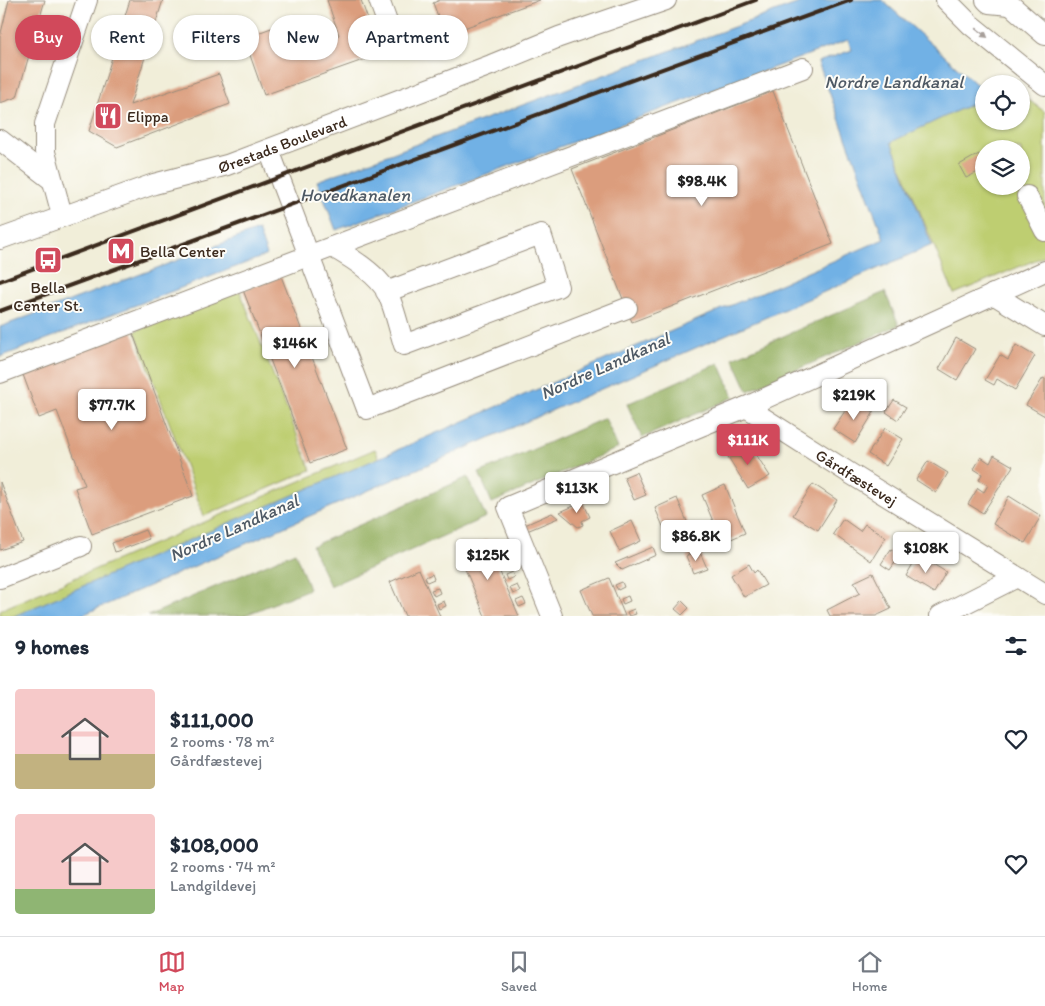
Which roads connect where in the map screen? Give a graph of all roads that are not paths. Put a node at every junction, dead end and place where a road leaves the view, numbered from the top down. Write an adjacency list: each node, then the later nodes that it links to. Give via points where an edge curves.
1 (87, 0): 15 (street, via 45,124 45,152)
2 (379, 0): 8 (street)
3 (631, 0): 10 (street, Ørestads Boulevard)
4 (666, 0): 10 (street, Ørestads Boulevard)
5 (946, 0): 12 (street, one-way to 12, via 971,25)
6 (986, 0): 7 (street, via 989,3)
7 (1008, 2): 9 (street)
8 (384, 15)
9 (1045, 35)
10 (558, 37): 14 (street, Ørestads Boulevard)
11 (803, 68): 20 (street)
12 (1045, 85)
13 (0, 140): 15 (street)
14 (269, 150): 17 (street, Ørestads Boulevard); 21 (street)
15 (52, 180): 17 (street)
16 (1026, 196): 18 (street)
17 (62, 215): 19 (street, Ørestads Boulevard)
18 (1045, 231)
19 (0, 239)
20 (332, 247): 21 (street); 23 (street, via 372,275)
21 (310, 255): 25 (street, via 367,409); 27 (street)
22 (1045, 271): 24 (street)
23 (386, 292): 23 (street, via 404,345 558,287 541,234)
24 (993, 294): 26 (street); 28 (street)
25 (627, 308)
26 (1045, 326)
27 (0, 373)
28 (746, 407): 30 (street, Gårdfæstevej); 33 (street, via 508,507)
29 (81, 546): 31 (street)
30 (1017, 577): 32 (street, Gårdfæstevej); 34 (street)
31 (0, 578)
32 (1045, 594)
33 (552, 616)
34 (940, 616)

